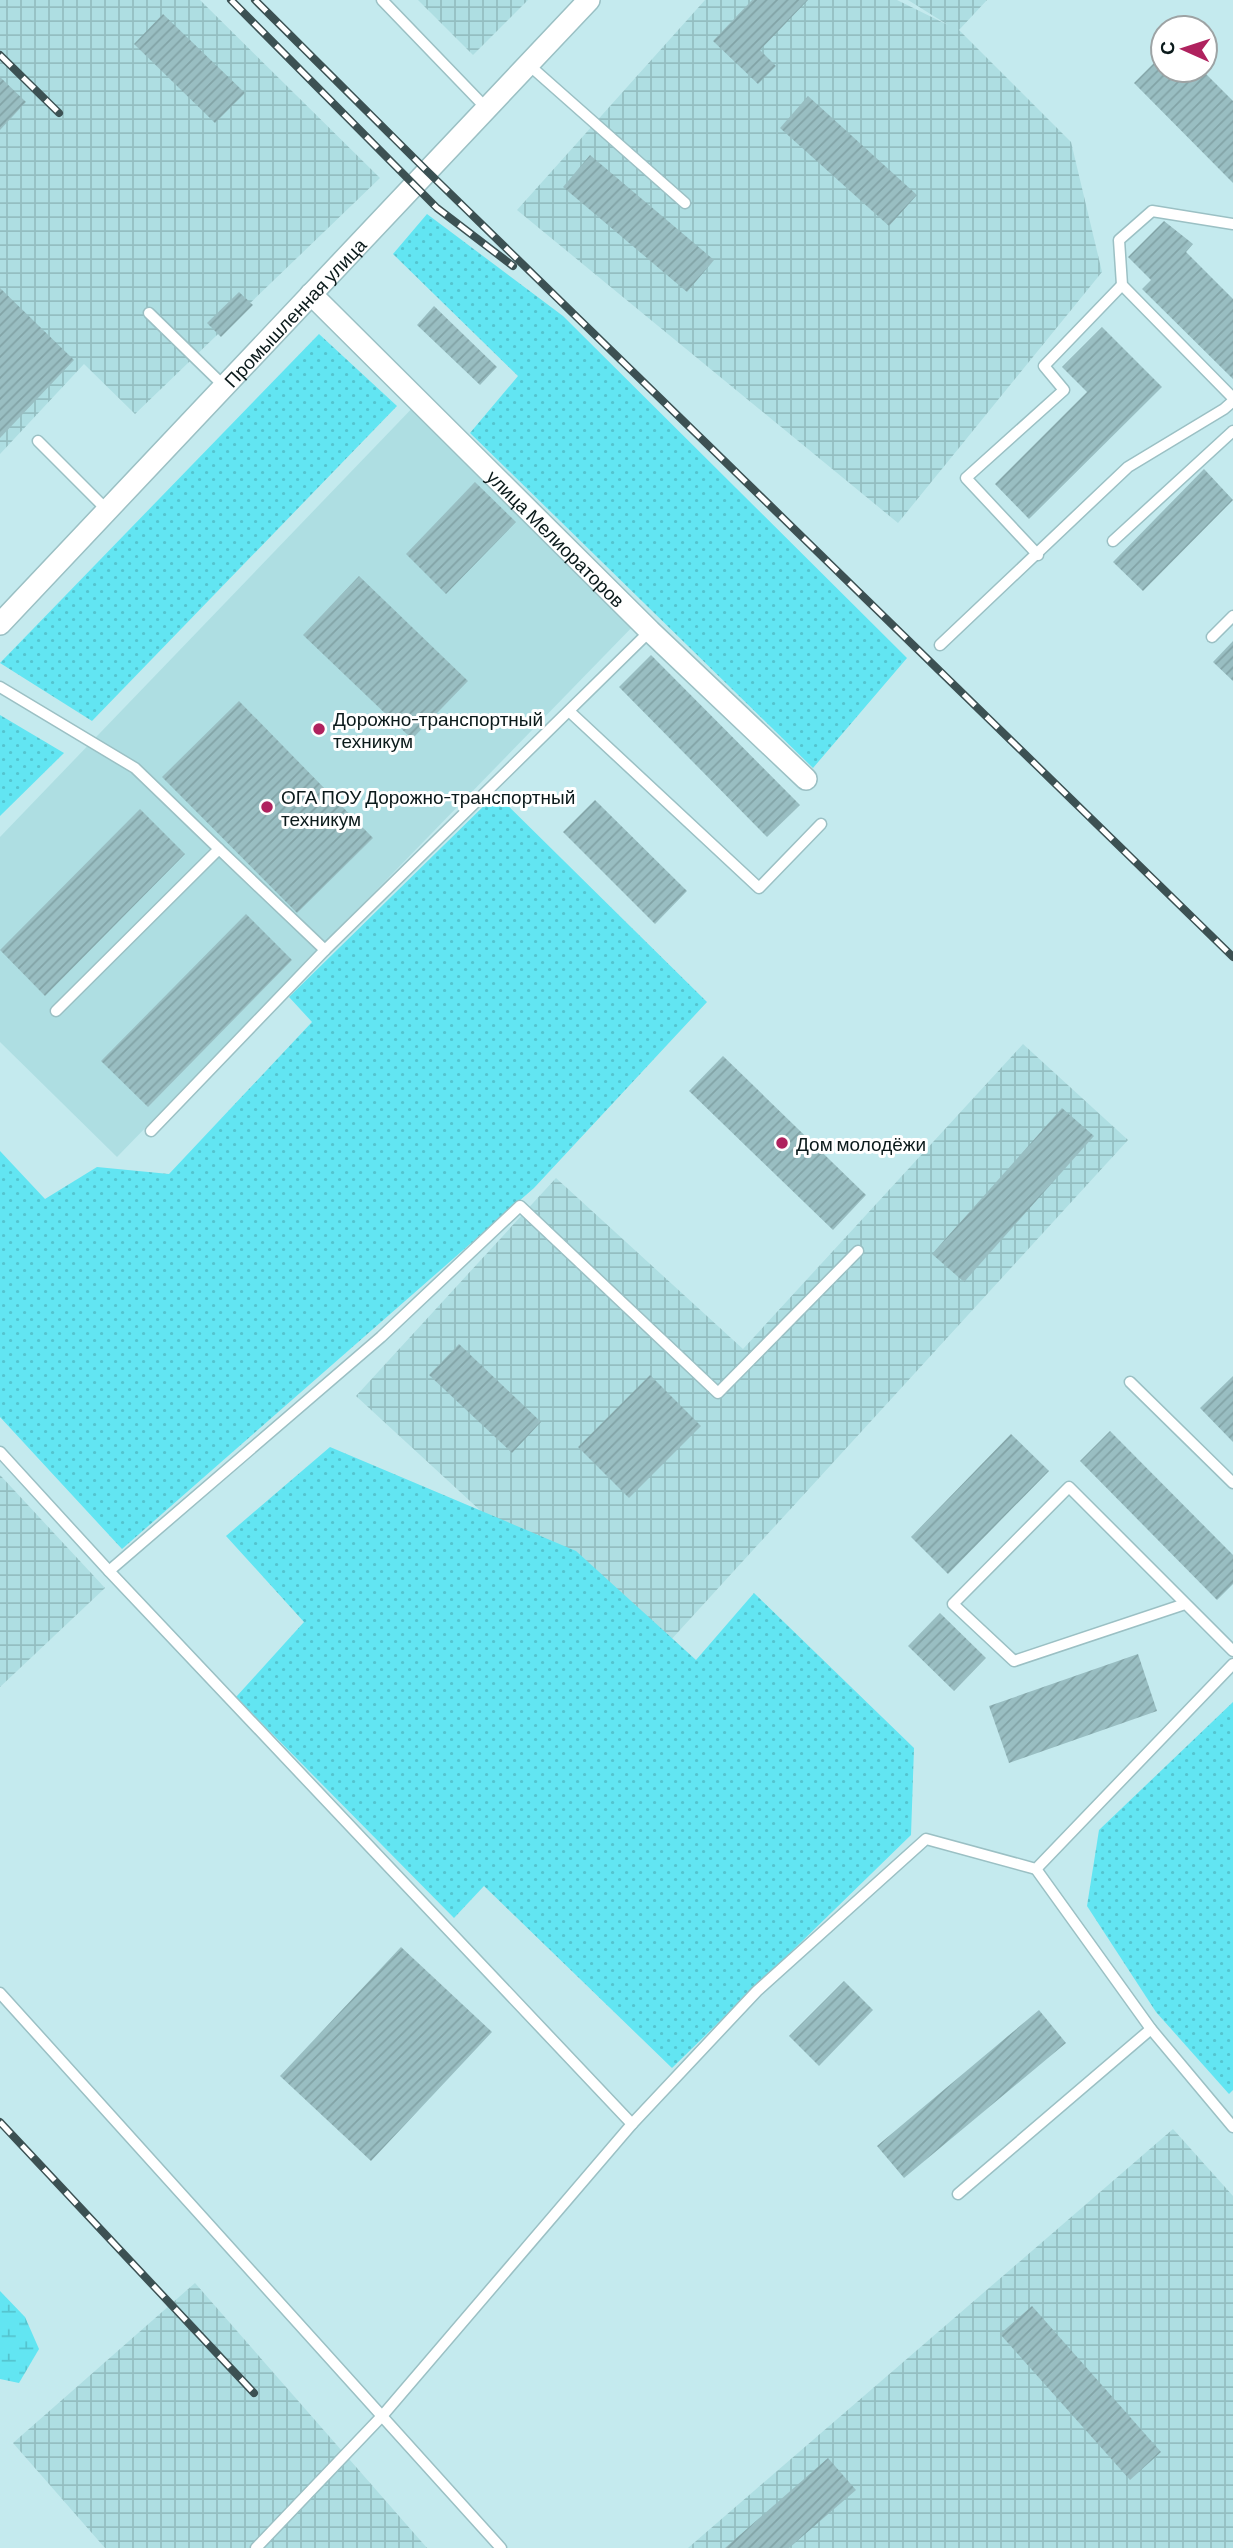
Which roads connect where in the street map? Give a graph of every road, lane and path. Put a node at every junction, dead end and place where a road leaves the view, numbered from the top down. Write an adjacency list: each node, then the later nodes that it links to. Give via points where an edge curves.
1 (382, 0): 4 (lane)
2 (589, 0): 3 (street, Промышленная улица)
3 (529, 65): 4 (street, Промышленная улица); 5 (lane)
4 (487, 109): 8 (street, Промышленная улица)
5 (685, 202)
6 (1233, 224): 7 (lane, via 1152,211 1119,240)
7 (1122, 285): 11 (lane); 17 (lane, via 1044,366 1065,390 967,478)
8 (311, 294): 10 (street, Промышленная улица); 20 (street, улица Мелиораторов)
9 (149, 313): 10 (lane)
10 (225, 387): 15 (street, Промышленная улица)
11 (1230, 403): 12 (lane); 17 (lane, via 1128,467)
12 (1233, 418)
13 (1233, 430): 16 (lane)
14 (38, 441): 15 (lane)
15 (106, 509): 19 (street, Промышленная улица)
16 (1113, 541)
17 (1038, 555): 22 (lane)
18 (1233, 617): 21 (lane)
19 (0, 624)
20 (650, 631): 24 (lane); 25 (street, улица Мелиораторов)
21 (1212, 637)
22 (940, 645)
23 (0, 687): 27 (lane, via 135,768)
24 (570, 712): 26 (lane, via 759,888); 28 (lane)
25 (806, 779)
26 (821, 824)
27 (219, 849): 28 (lane); 29 (lane)
28 (325, 950): 30 (lane)
29 (56, 1011)
30 (150, 1131)
31 (858, 1251): 35 (lane, via 718,1394 520,1206 382,1337)
32 (1130, 1382): 34 (lane)
33 (0, 1452): 35 (lane)
34 (1233, 1483)
35 (109, 1572): 42 (lane)
36 (1185, 1604): 36 (lane, via 1014,1661 953,1604 1069,1487); 37 (lane)
37 (1233, 1651)
38 (1233, 1664): 39 (lane)
39 (1036, 1869): 41 (lane); 42 (lane, via 926,1839 757,1991)
40 (0, 1993): 45 (lane)
41 (1151, 2029): 43 (lane); 44 (lane)
42 (632, 2123): 45 (lane)
43 (1233, 2127)
44 (958, 2194)
45 (383, 2415): 46 (lane); 47 (lane)
46 (257, 2548)
47 (501, 2548)

